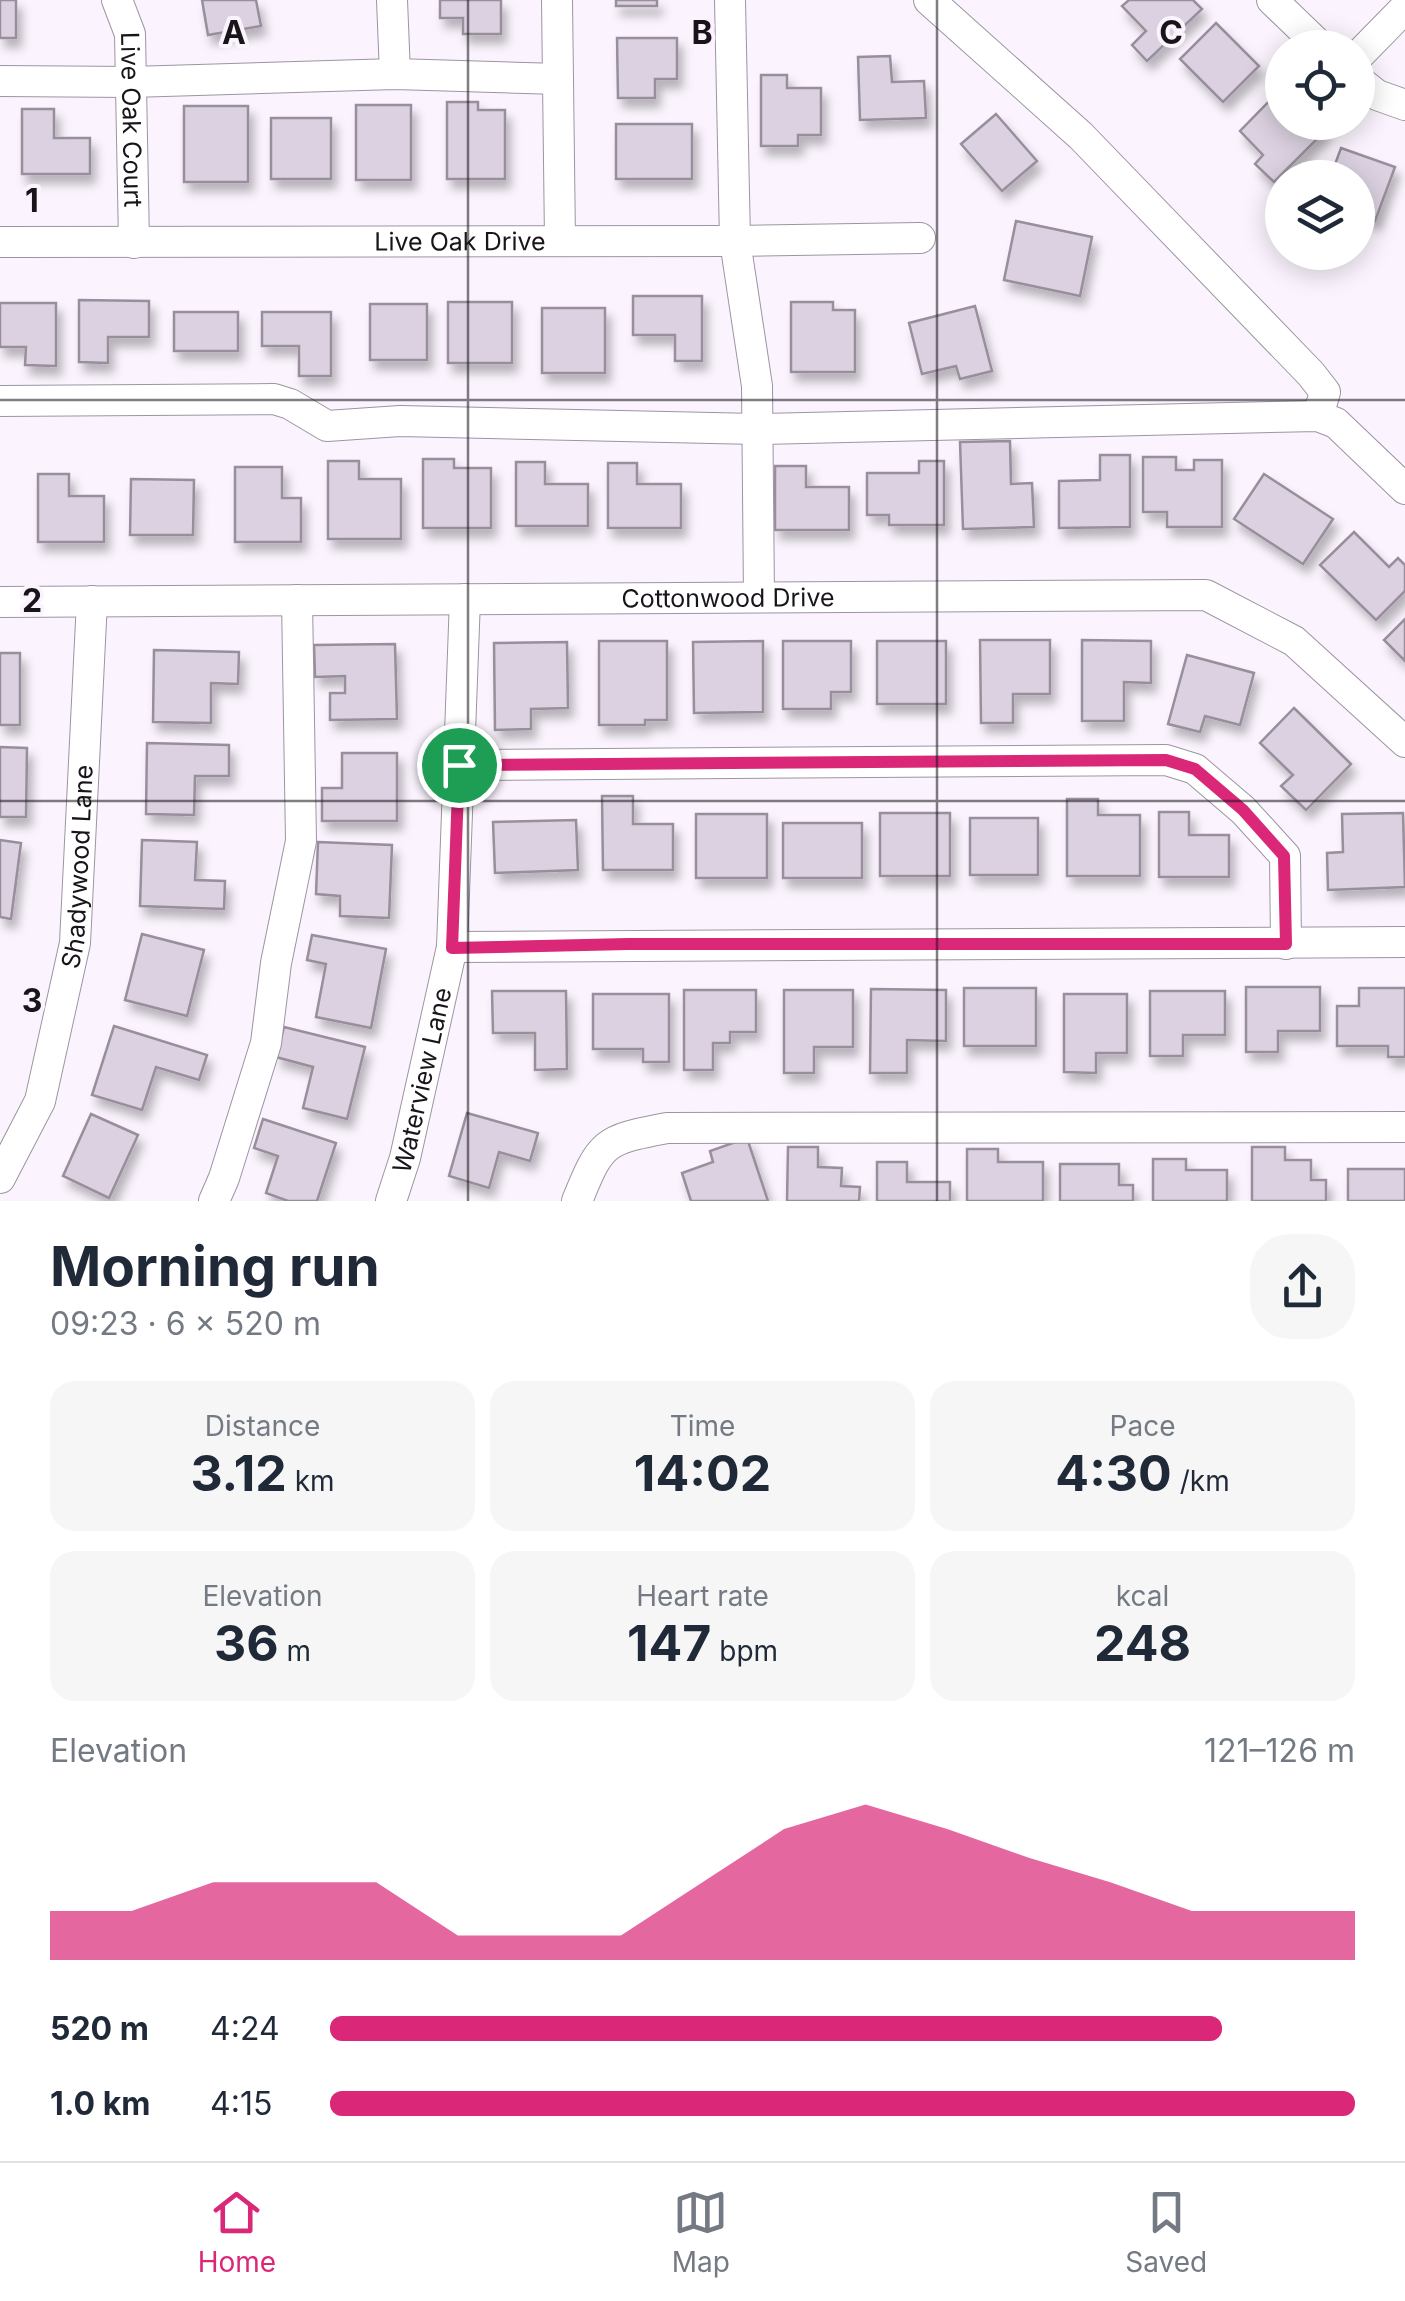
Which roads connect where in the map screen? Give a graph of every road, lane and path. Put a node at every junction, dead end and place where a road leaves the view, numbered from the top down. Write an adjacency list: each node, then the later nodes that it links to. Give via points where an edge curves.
1 (116, 0): 13 (street, Live Oak Court, via 130,34)
2 (392, 0): 10 (street)
3 (558, 0): 11 (street)
4 (730, 0): 18 (street)
5 (929, 0): 22 (street, via 1081,136 1312,374 1324,392)
6 (1272, 0): 8 (street)
7 (1405, 8): 9 (street)
8 (1303, 30)
9 (1375, 39)
10 (395, 74): 11 (street); 13 (street)
11 (558, 80): 17 (street)
12 (0, 81): 13 (street)
13 (131, 82): 20 (street, Live Oak Court)
14 (1375, 93): 15 (street)
15 (1405, 104)
16 (920, 238): 18 (street, Live Oak Drive)
17 (560, 241): 18 (street, Live Oak Drive); 20 (street, Live Oak Drive)
18 (735, 241): 23 (street)
19 (0, 242): 20 (street, Live Oak Drive)
20 (134, 242)
21 (0, 401): 23 (street, via 274,399 327,426 400,421)
22 (1318, 416): 23 (street); 24 (street, via 1336,423)
23 (757, 429): 25 (street)
24 (1405, 489)
25 (759, 597): 26 (street, Cottonwood Drive); 30 (street, Cottonwood Drive, via 1206,595 1294,641)
26 (465, 599): 27 (street, Cottonwood Drive); 31 (street, Waterview Lane)
27 (297, 600): 28 (street, Cottonwood Drive); 37 (street, via 301,841 266,1043)
28 (92, 601): 29 (street, Cottonwood Drive); 36 (street, Shadywood Lane, via 75,943 40,1101)
29 (0, 602)
30 (1405, 742)
31 (459, 765): 33 (street, via 1166,760 1195,769 1284,856); 34 (street, Waterview Lane)
32 (1405, 942): 33 (street)
33 (1286, 944): 34 (street)
34 (452, 948): 38 (street, Waterview Lane)
35 (1405, 1126): 39 (street, via 667,1128 628,1135 597,1152)
36 (0, 1178)
37 (214, 1201)
38 (391, 1201)
39 (576, 1201)

